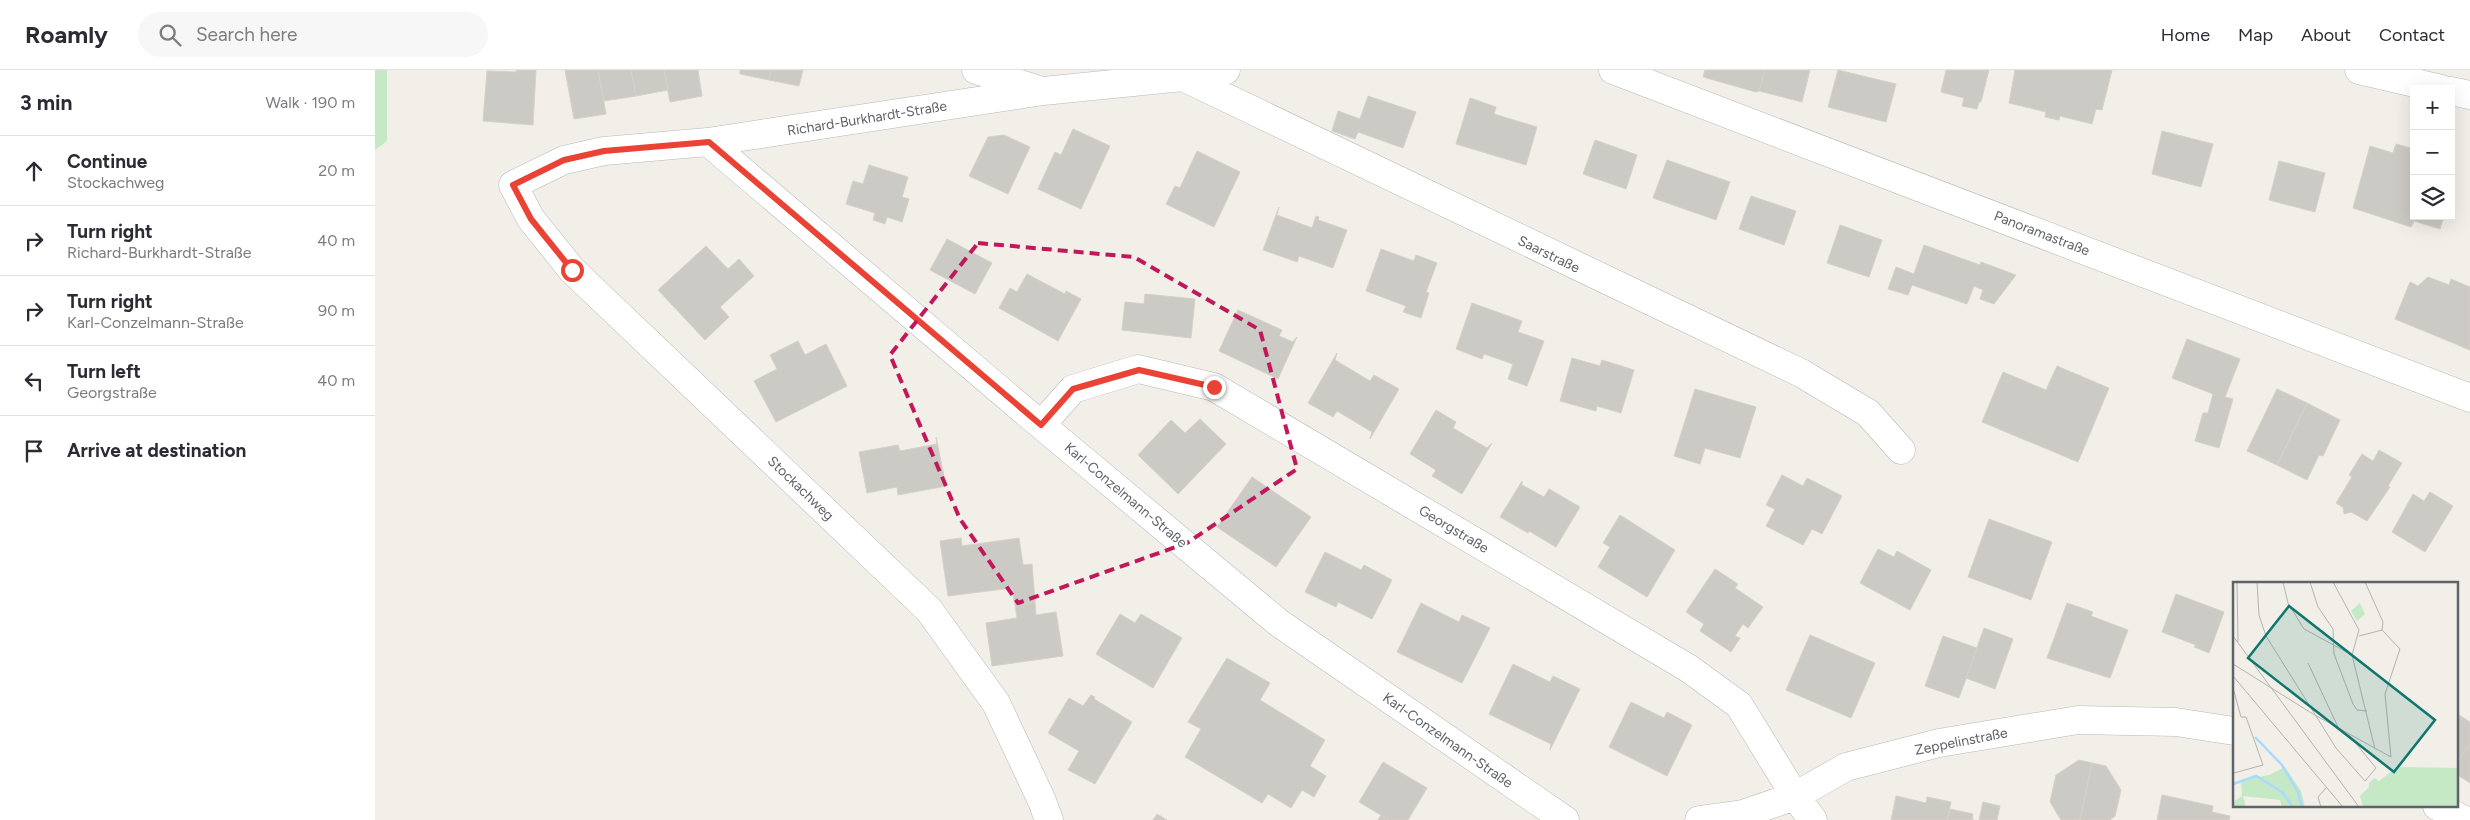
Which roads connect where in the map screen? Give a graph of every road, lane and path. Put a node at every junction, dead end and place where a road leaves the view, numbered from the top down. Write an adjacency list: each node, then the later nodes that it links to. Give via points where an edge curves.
1 (976, 70): 7 (street)
2 (1226, 70): 5 (street, Richard-Burkhardt-Straße)
3 (1613, 70): 12 (street, Panoramastraße)
4 (2359, 70): 6 (street)
5 (1183, 77): 7 (street, Richard-Burkhardt-Straße); 14 (street, Saarstraße, via 1801,373 1868,413)
6 (2424, 85)
7 (1043, 91): 10 (street, Richard-Burkhardt-Straße)
8 (2455, 92): 9 (street)
9 (2470, 95)
10 (709, 142): 11 (street, Richard-Burkhardt-Straße, via 604,151 564,160); 13 (street, Karl-Conzelmann-Straße)
11 (513, 185): 18 (street, Stockachweg, via 531,219 572,270 929,610 996,703)
12 (2470, 398)
13 (1041, 425): 16 (street, Georgstraße, via 1073,389 1139,370 1214,387 1687,668 1739,706); 19 (street, Karl-Conzelmann-Straße, via 1279,623)
14 (1901, 450)
15 (2233, 731): 16 (street, Zeppelinstraße, via 2176,722 2078,720 1939,743 1847,767)
16 (1795, 796): 20 (street, Zeppelinstraße, via 1743,814); 21 (street, Georgstraße)
17 (2441, 808): 22 (street)
18 (1049, 820)
19 (1565, 820)
20 (1699, 820)
21 (1813, 820)
22 (2464, 820)

